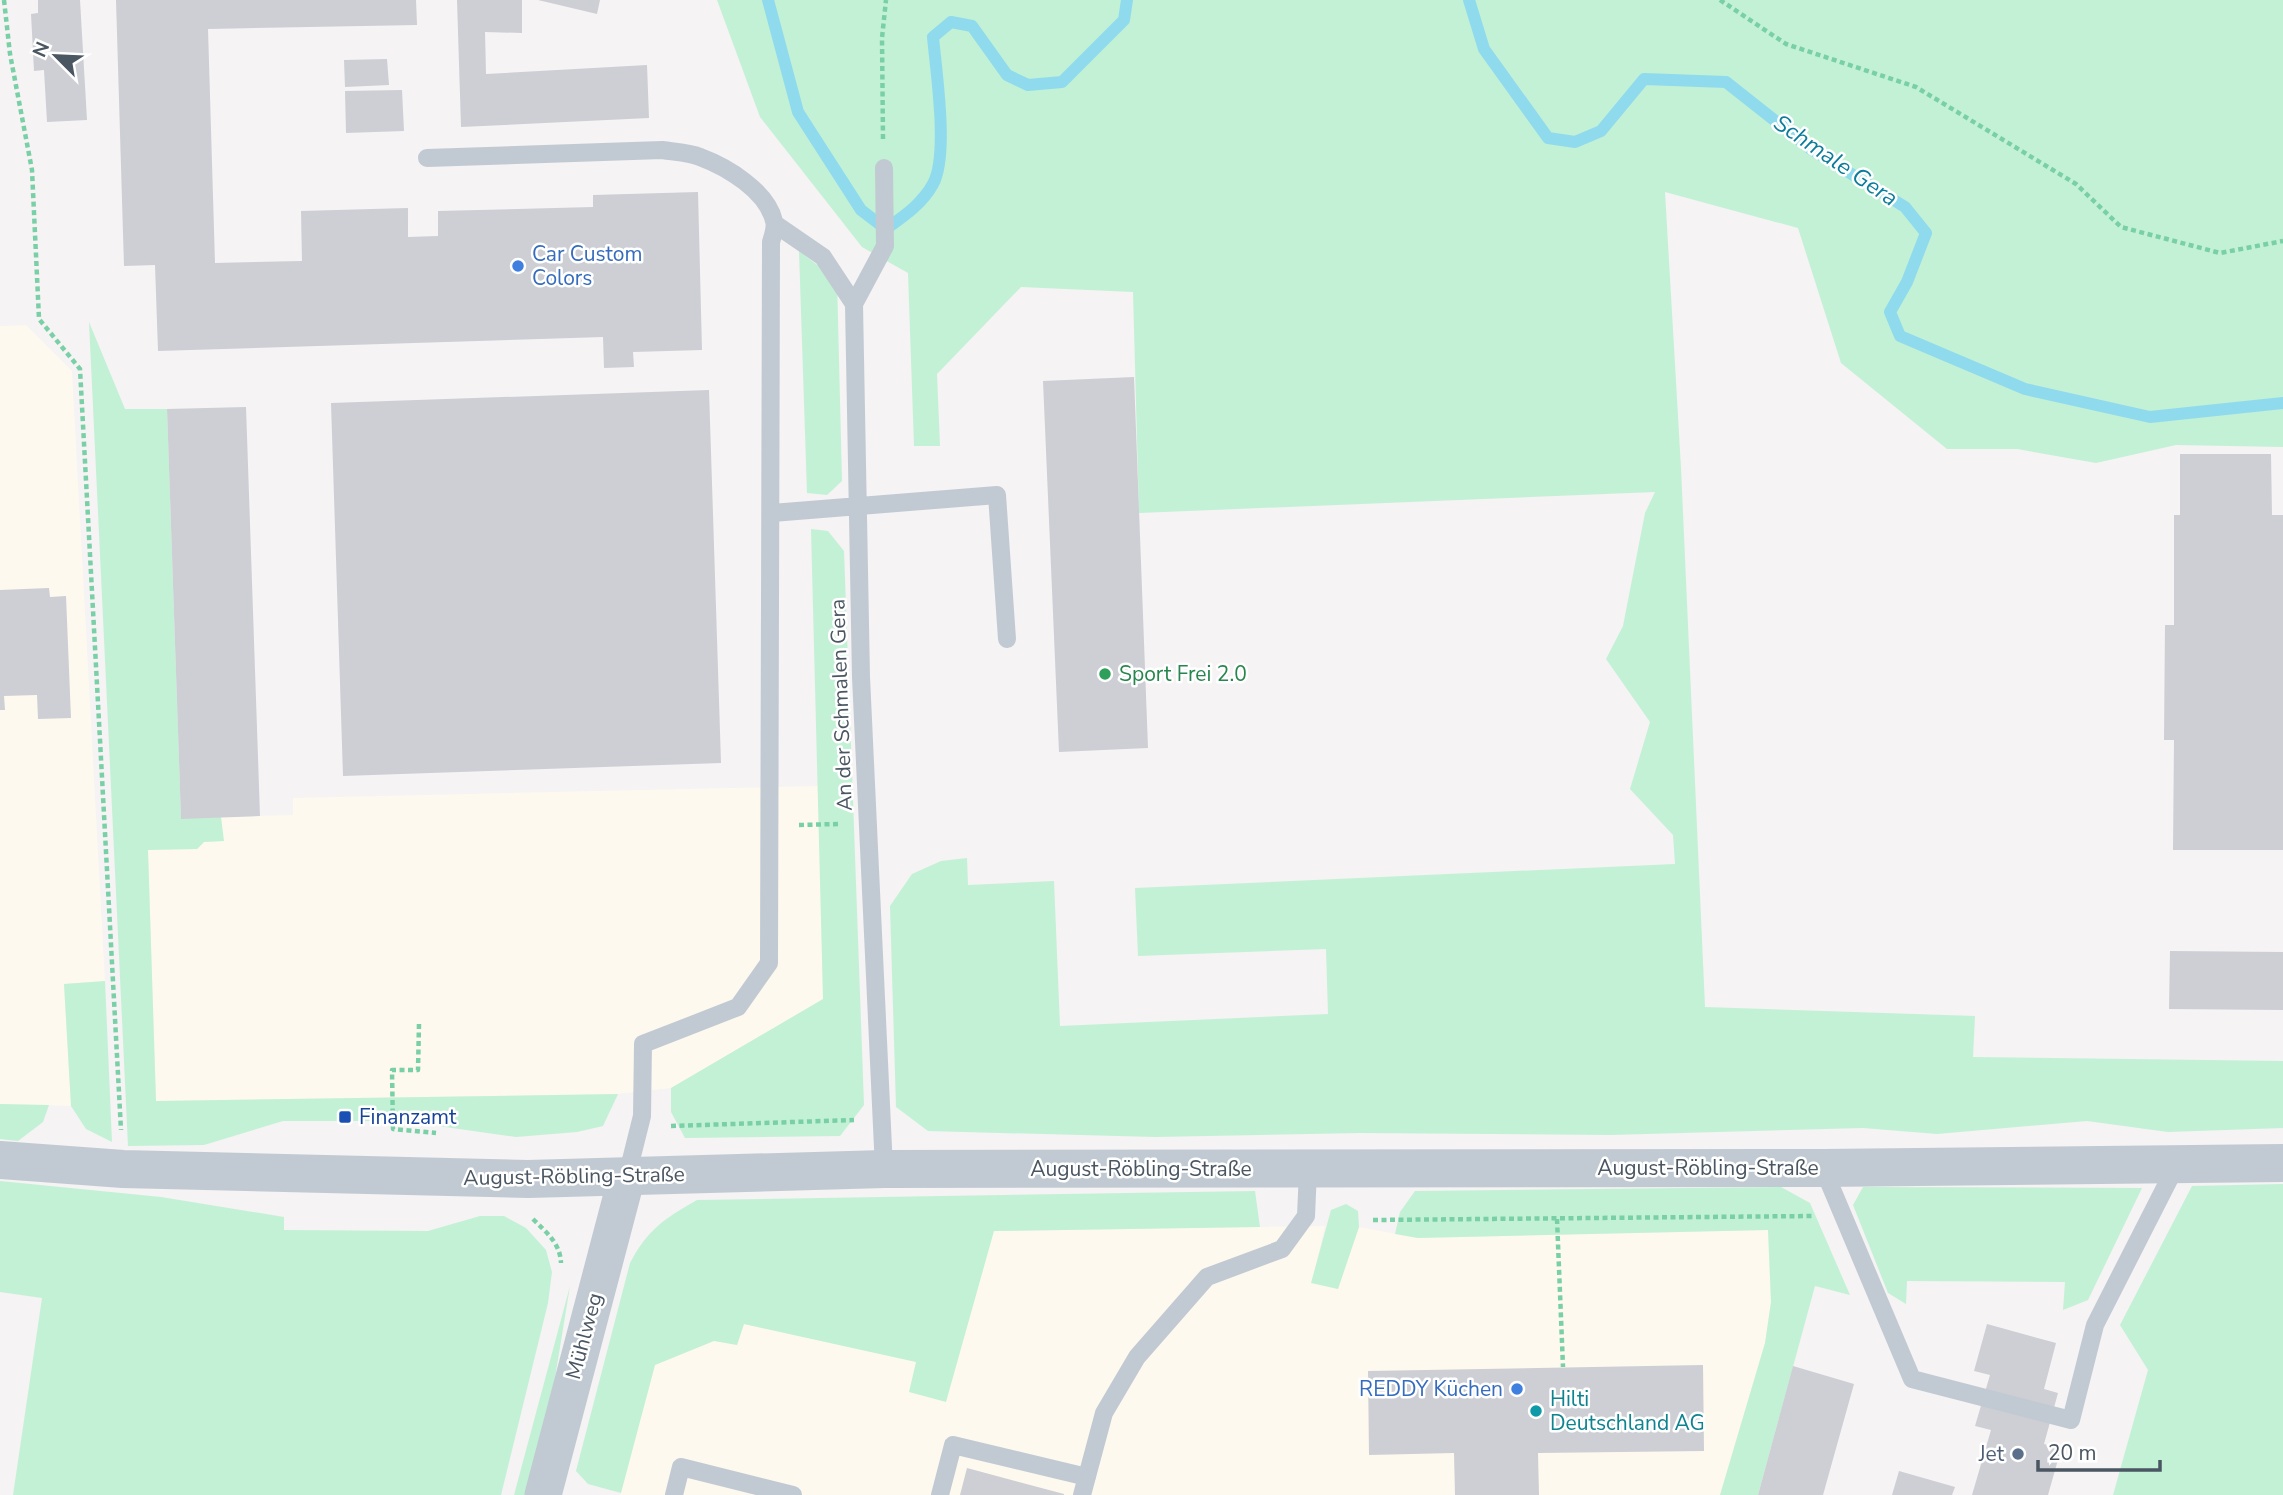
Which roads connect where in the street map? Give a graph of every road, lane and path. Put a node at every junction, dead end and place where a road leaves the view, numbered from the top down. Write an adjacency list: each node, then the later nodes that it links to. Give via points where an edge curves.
1 (4, 0): 20 (path, via 32,170 38,319 80,369)
2 (886, 0): 5 (path, via 881,38)
3 (1720, 0): 7 (path, via 1786,44 1916,87 2076,184 2121,227 2220,253)
4 (427, 158): 6 (lane, via 662,150 698,155 753,191 770,208)
5 (884, 176): 8 (lane, An der Schmalen Gera, via 885,246)
6 (775, 224): 8 (lane, via 823,257); 10 (lane, via 771,242)
7 (2283, 241)
8 (854, 304): 9 (lane, An der Schmalen Gera)
9 (856, 506): 10 (lane); 11 (lane, via 997,495); 12 (lane, An der Schmalen Gera)
10 (772, 513): 13 (lane)
11 (1007, 639)
12 (868, 824): 13 (path); 21 (lane, An der Schmalen Gera)
13 (769, 826): 23 (lane, via 769,963 738,1007 643,1044 642,1116)
14 (419, 1024): 15 (path, via 418,1070 392,1070 393,1129)
15 (441, 1134)
16 (0, 1160): 20 (street, August-Röbling-Straße)
17 (2283, 1163): 18 (street, August-Röbling-Straße)
18 (2177, 1164): 19 (street, August-Röbling-Straße); 24 (lane, via 2095,1325 2071,1420 1912,1379)
19 (1823, 1168): 22 (street, August-Röbling-Straße); 24 (lane)
20 (123, 1169): 23 (street, August-Röbling-Straße, via 528,1180)
21 (884, 1169): 22 (street, August-Röbling-Straße); 23 (street, August-Röbling-Straße)
22 (1308, 1170): 28 (lane, via 1306,1216 1282,1249 1207,1277 1137,1357 1104,1413)
23 (628, 1176): 29 (street, Mühlweg)
24 (1841, 1215): 25 (path)
25 (1558, 1219): 26 (path); 27 (path)
26 (1373, 1220)
27 (1563, 1367)
28 (1087, 1477): 32 (lane, via 953,1445); 33 (lane)
29 (548, 1494)
30 (674, 1495): 31 (lane, via 681,1467)
31 (793, 1495)
32 (940, 1495)
33 (1082, 1495)

